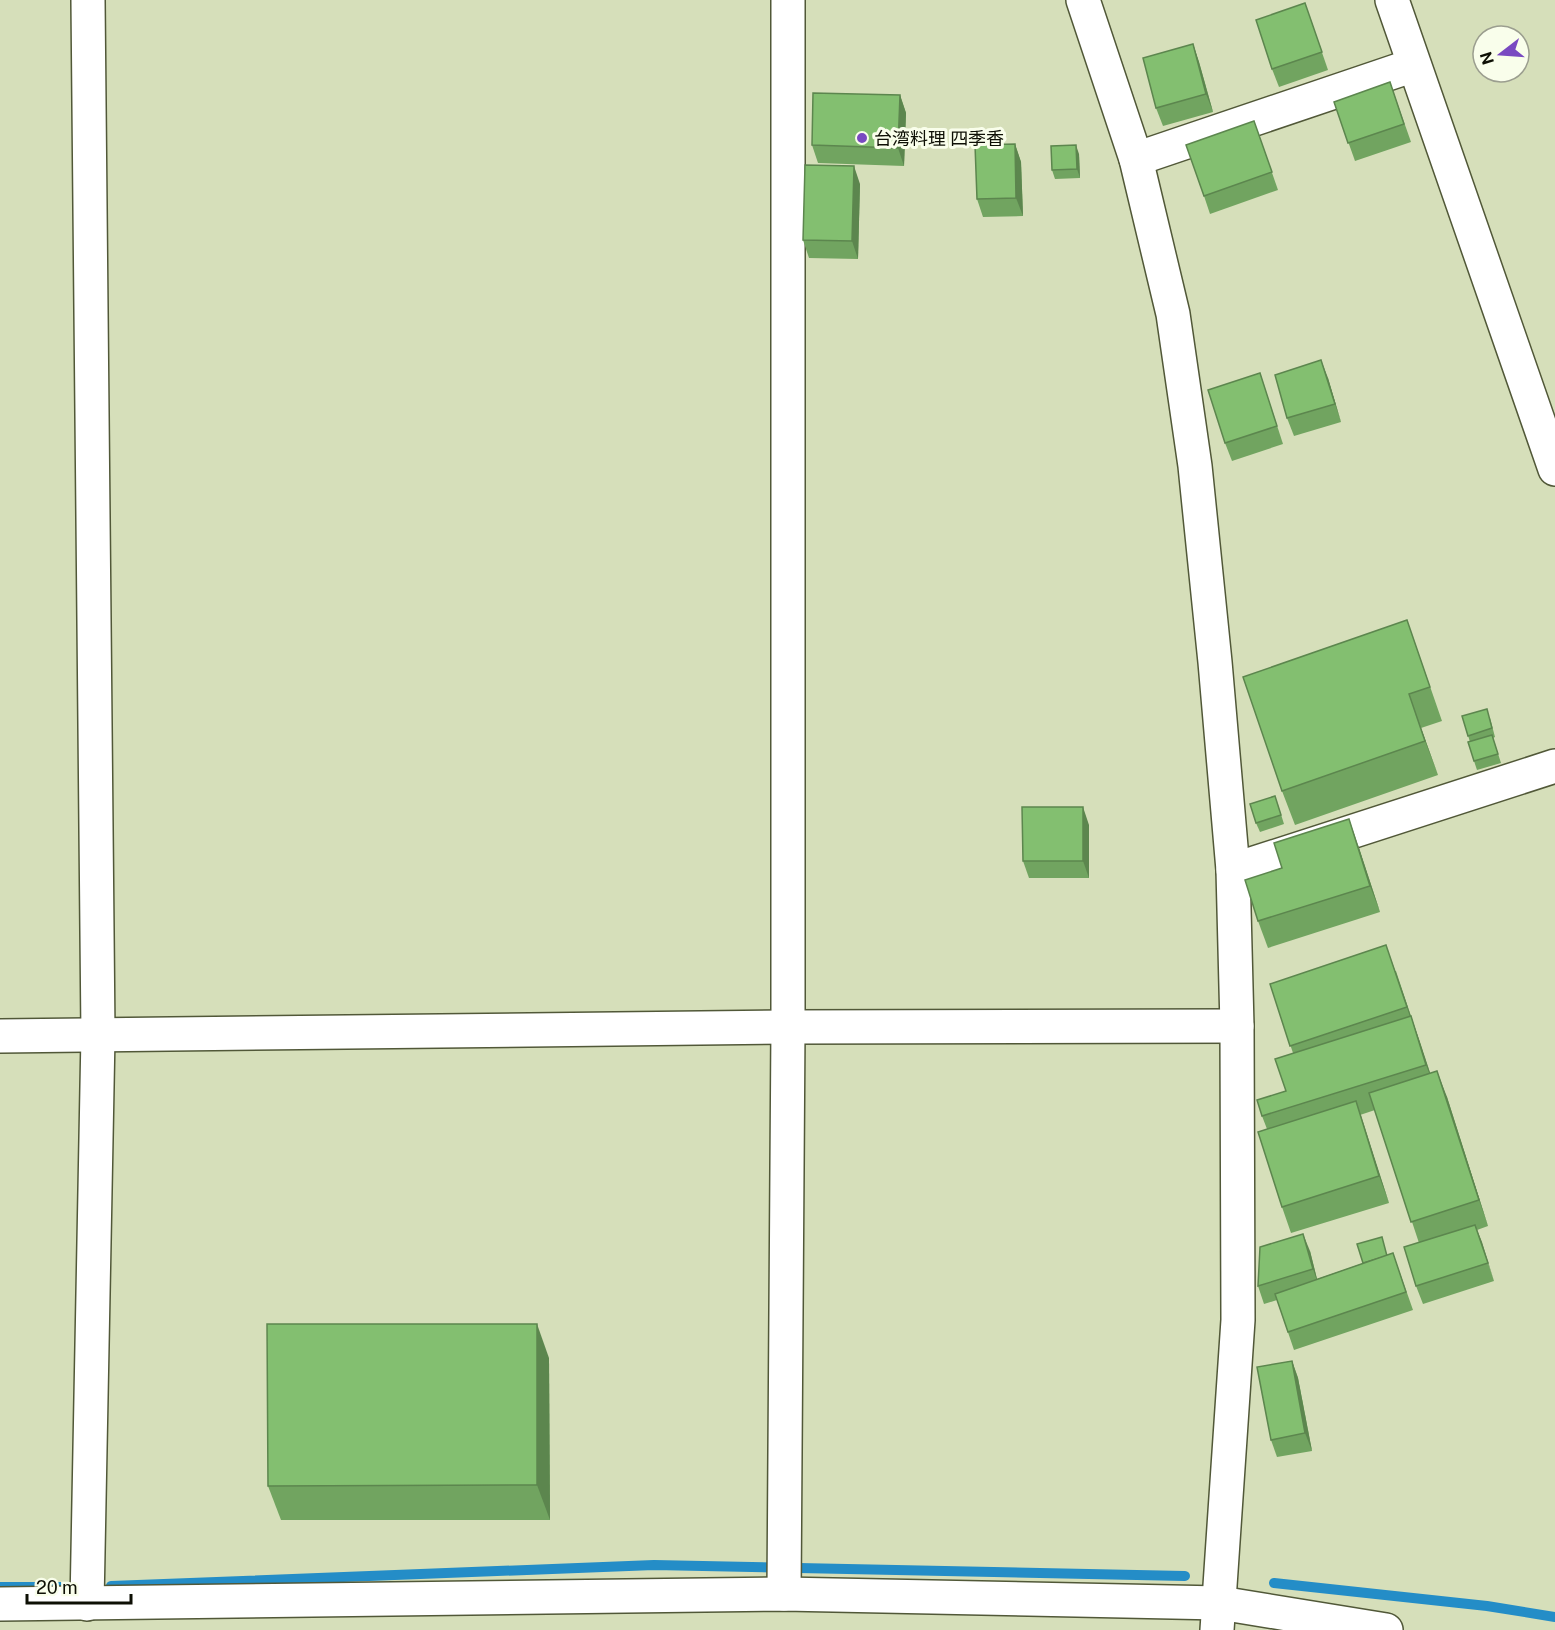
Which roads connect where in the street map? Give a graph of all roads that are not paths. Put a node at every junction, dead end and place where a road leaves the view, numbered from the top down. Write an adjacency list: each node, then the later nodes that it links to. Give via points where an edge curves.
1 (88, 0): 12 (street)
2 (788, 0): 11 (street)
3 (1083, 0): 6 (street)
4 (1392, 0): 5 (street)
5 (1414, 65): 6 (street); 7 (street)
6 (1136, 159): 9 (street, via 1173,314 1195,466)
7 (1555, 469)
8 (1555, 766): 9 (street)
9 (1233, 870): 10 (street)
10 (1237, 1026): 11 (street); 17 (street, via 1238,1320)
11 (788, 1028): 12 (street); 14 (street)
12 (98, 1035): 13 (street); 16 (street)
13 (0, 1036)
14 (784, 1594): 16 (street); 17 (street)
15 (0, 1604): 16 (street)
16 (87, 1604)
17 (1219, 1617): 18 (street)
18 (1386, 1630)

